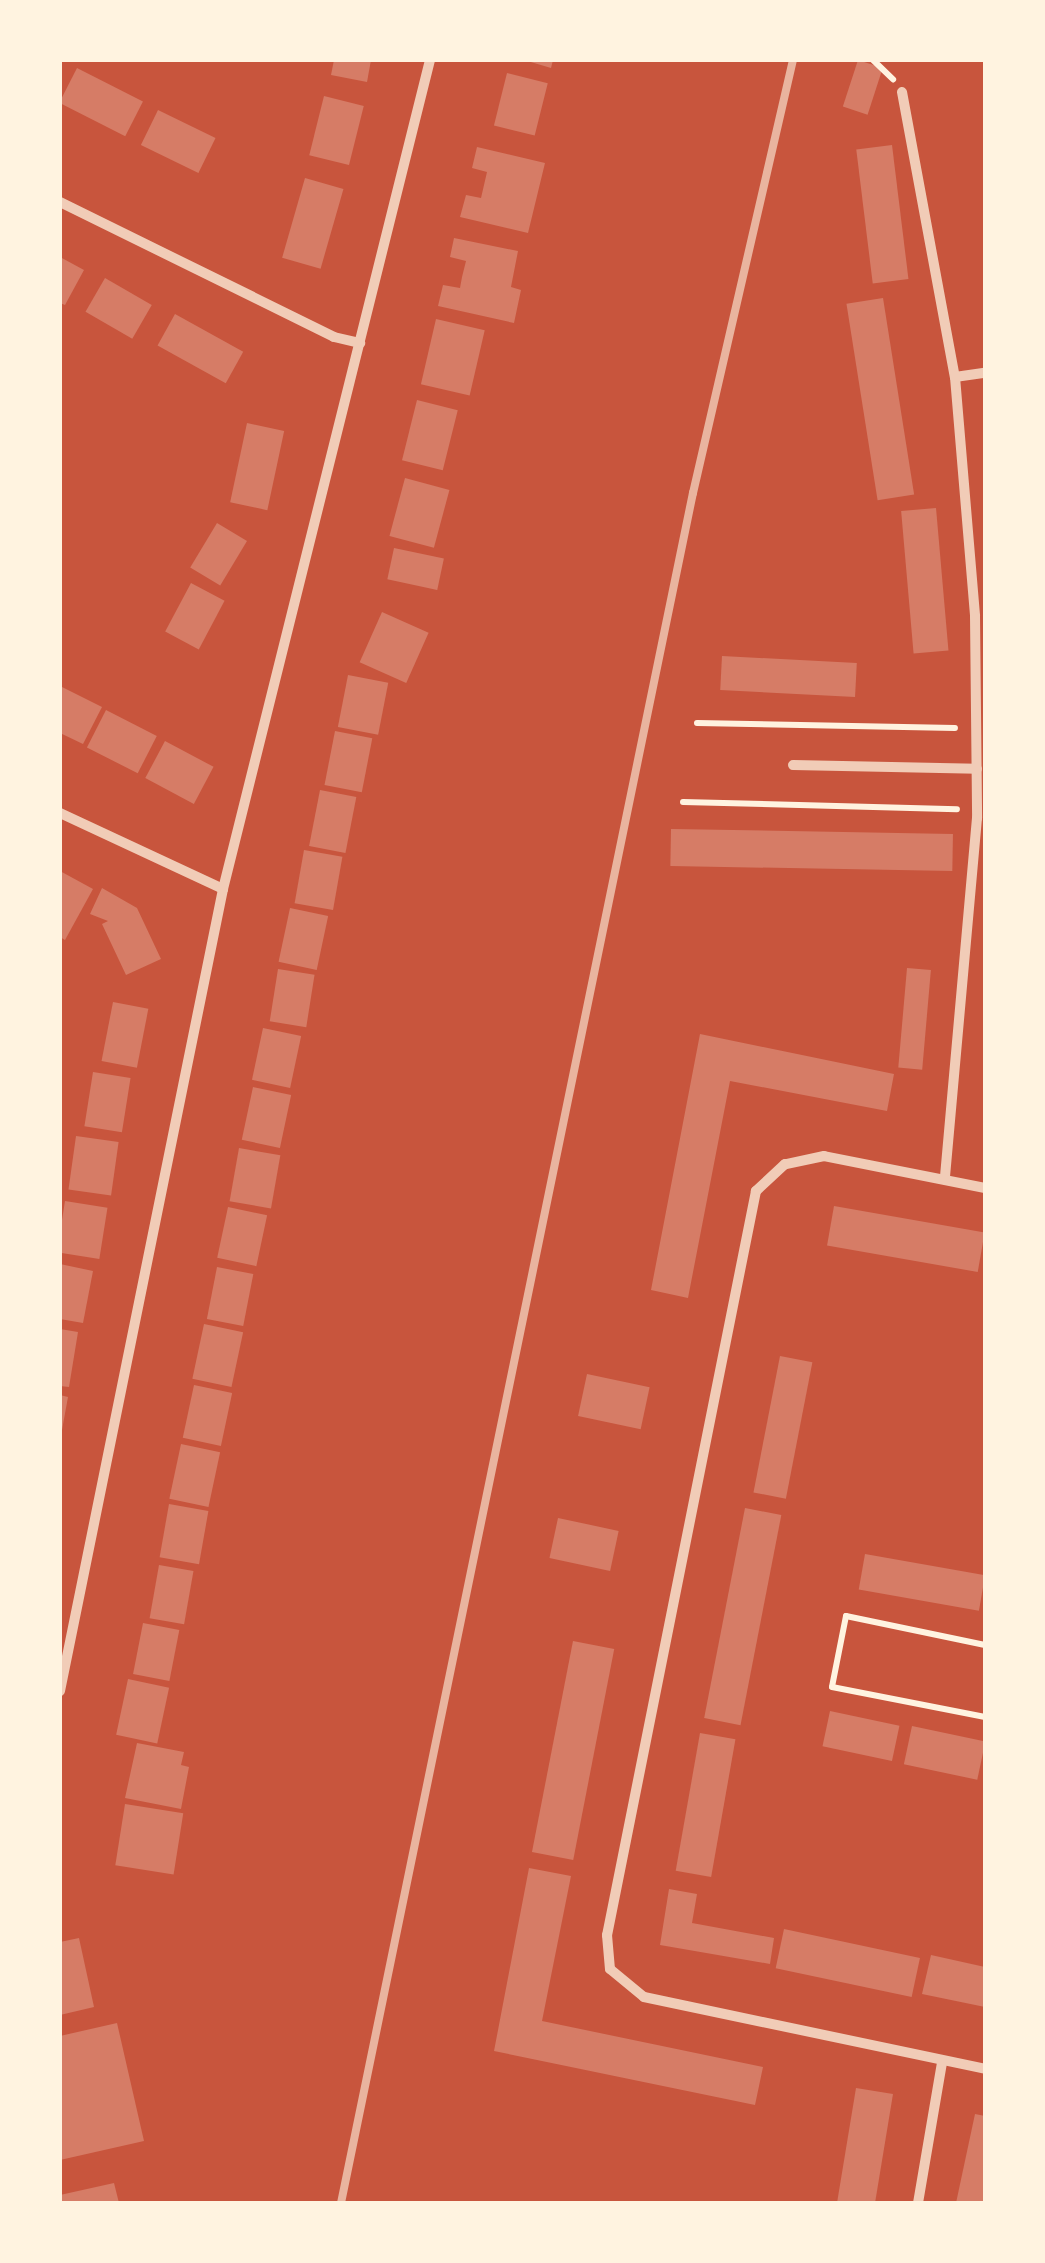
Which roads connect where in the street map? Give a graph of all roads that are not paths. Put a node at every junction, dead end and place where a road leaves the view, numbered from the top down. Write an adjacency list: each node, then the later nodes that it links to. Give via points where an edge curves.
1 (430, 60): 4 (street)
2 (902, 92): 6 (street)
3 (60, 202): 4 (street, via 334,337)
4 (360, 343): 10 (street)
5 (985, 373): 6 (street)
6 (954, 377): 8 (street, via 975,616)
7 (793, 766): 8 (street)
8 (978, 769): 11 (street)
9 (60, 812): 10 (street)
10 (223, 889): 14 (street)
11 (945, 1180): 12 (street); 16 (street, via 803,1157 766,1175 756,1191 608,1935 610,1969 644,1997)
12 (985, 1188)
13 (60, 1630): 14 (street)
14 (73, 1635): 15 (street)
15 (60, 1691)
16 (942, 2062): 17 (street); 18 (street)
17 (985, 2069)
18 (918, 2203)

